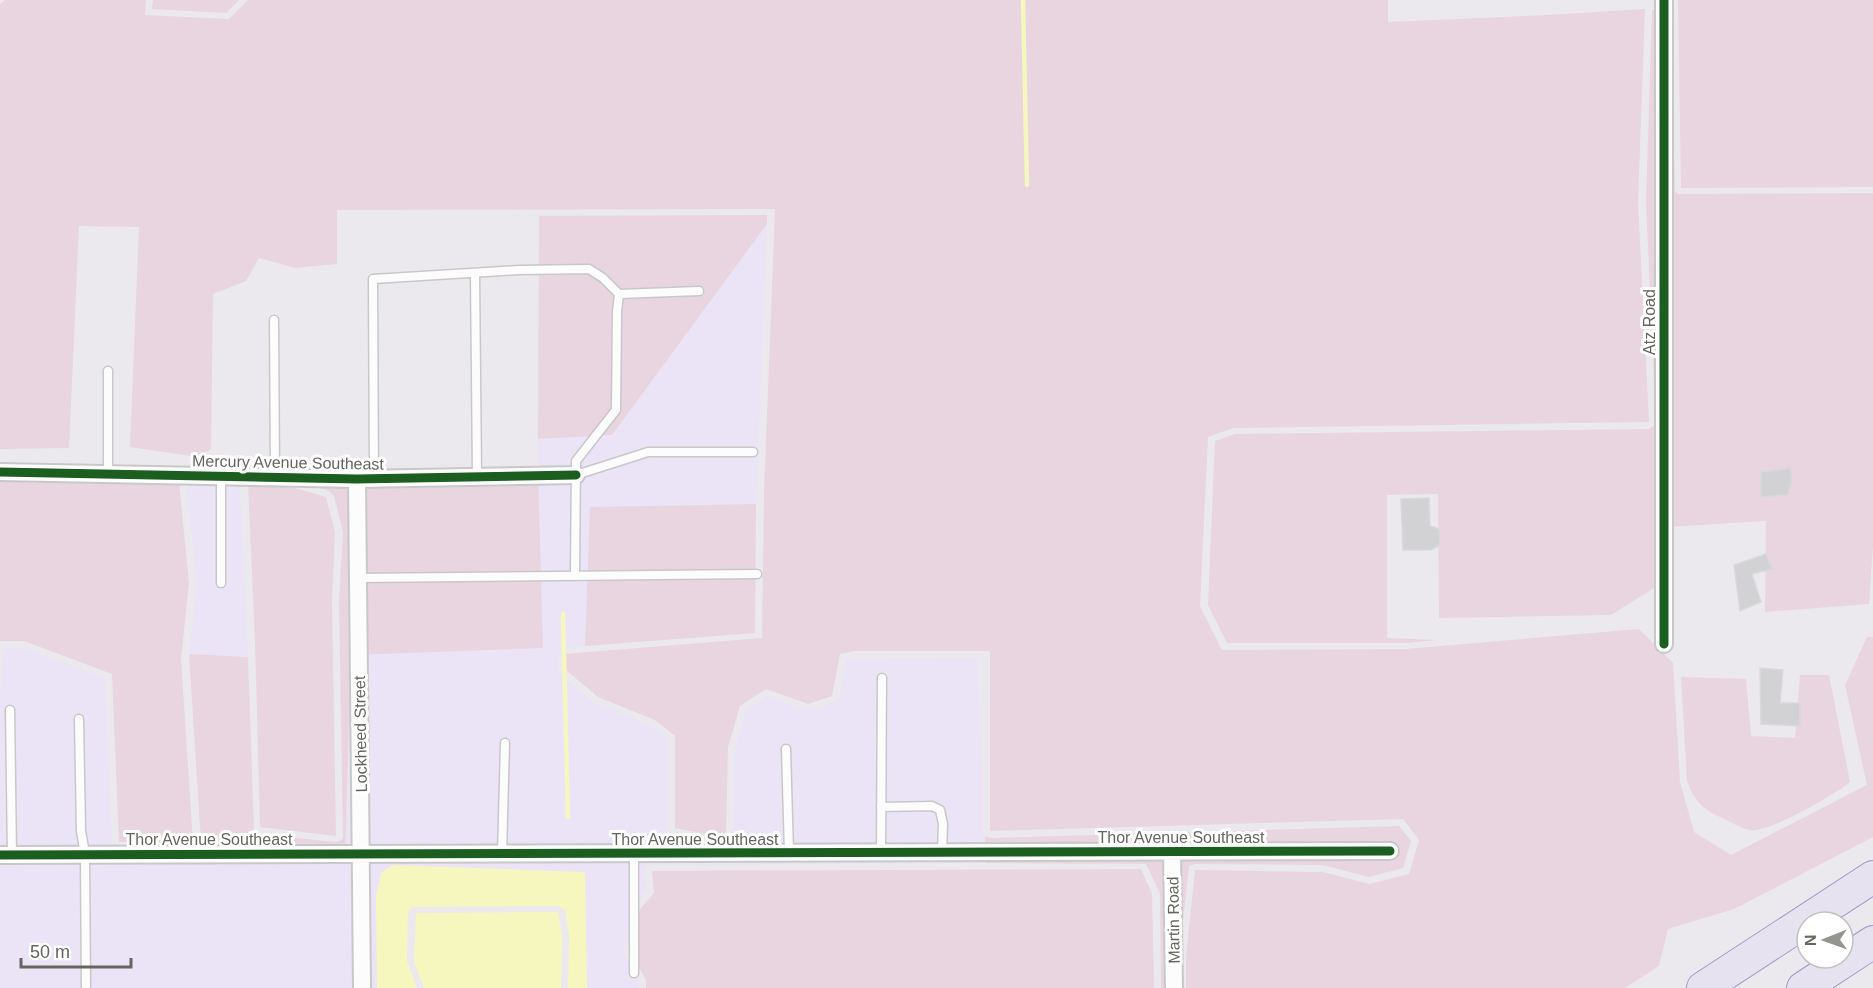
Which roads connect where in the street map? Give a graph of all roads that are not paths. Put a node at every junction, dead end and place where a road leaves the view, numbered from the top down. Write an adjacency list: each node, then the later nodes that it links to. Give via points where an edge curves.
1 (1664, 0): 19 (street, Atz Road)
2 (475, 273): 4 (lane, via 589,269); 12 (lane); 14 (lane, via 373,279)
3 (699, 291): 4 (lane)
4 (619, 294): 10 (lane, via 616,410 576,461)
5 (274, 320): 13 (lane)
6 (108, 371): 9 (lane)
7 (753, 452): 10 (lane, via 648,452)
8 (0, 472): 9 (street, Mercury Avenue Southeast)
9 (108, 474): 11 (street, Mercury Avenue Southeast)
10 (576, 475): 12 (street, Mercury Avenue Southeast); 16 (lane)
11 (221, 477): 13 (street, Mercury Avenue Southeast); 18 (lane)
12 (477, 477): 14 (street, Mercury Avenue Southeast)
13 (275, 478): 14 (street, Mercury Avenue Southeast)
14 (365, 479): 17 (street, Lockheed Street)
15 (757, 574): 16 (lane)
16 (575, 576): 17 (lane)
17 (358, 578): 29 (street, Lockheed Street)
18 (221, 584)
19 (1664, 644)
20 (882, 678): 25 (lane)
21 (10, 710): 35 (lane)
22 (79, 719): 32 (lane)
23 (505, 743): 33 (lane)
24 (786, 749): 30 (lane)
25 (881, 807): 27 (lane, via 932,806 940,810); 31 (lane)
26 (1390, 851): 28 (street, Thor Avenue Southeast)
27 (942, 852): 28 (street, Thor Avenue Southeast); 31 (street, Thor Avenue Southeast)
28 (1172, 852): 41 (street, Martin Road)
29 (362, 853): 32 (street, Thor Avenue Southeast); 33 (street, Thor Avenue Southeast); 40 (street, Lockheed Street)
30 (789, 853): 31 (street, Thor Avenue Southeast); 34 (street, Thor Avenue Southeast)
31 (881, 853)
32 (85, 854): 35 (street, Thor Avenue Southeast); 39 (lane)
33 (502, 854): 34 (street, Thor Avenue Southeast)
34 (634, 854): 38 (lane)
35 (6, 855)
36 (1873, 877): 42 (highway)
37 (1873, 942): 43 (highway)
38 (634, 973)
39 (86, 988)
40 (362, 988)
41 (1174, 988)
42 (1703, 988)
43 (1803, 988)

